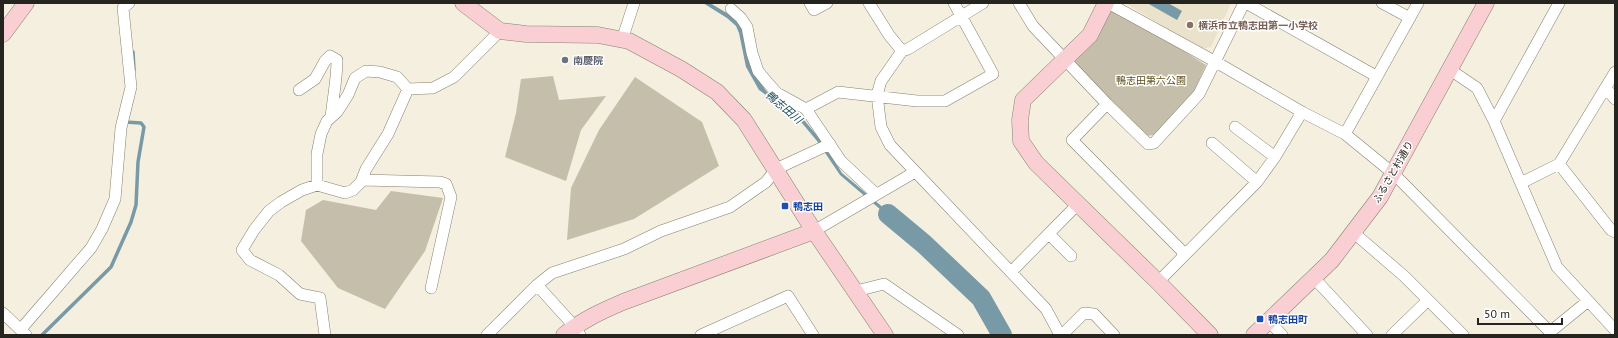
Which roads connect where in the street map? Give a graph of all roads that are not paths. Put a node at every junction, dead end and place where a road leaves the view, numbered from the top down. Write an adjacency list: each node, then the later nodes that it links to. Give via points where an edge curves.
1 (26, 3): 21 (street)
2 (129, 3): 71 (street, via 123,8 131,87 121,128 115,199 91,248)
3 (463, 3): 20 (street)
4 (634, 3): 22 (street)
5 (810, 3): 6 (street, via 814,10)
6 (827, 3)
7 (869, 3): 23 (street)
8 (954, 3): 18 (street)
9 (983, 3): 18 (street)
10 (1019, 3): 24 (street, via 1033,26)
11 (1107, 3): 24 (street, via 1090,35); 25 (street)
12 (1245, 3): 25 (street); 28 (street)
13 (1382, 3): 19 (street)
14 (1418, 3): 19 (street)
15 (1486, 3): 26 (street, ふるさと村通り)
16 (1559, 3): 38 (street)
17 (731, 9): 35 (street, via 747,27 758,71 777,93)
18 (962, 16): 23 (street); 32 (street, via 993,74 945,101 917,101)
19 (1410, 18): 28 (street)
20 (500, 31): 22 (street, via 598,35); 30 (street, via 454,77 433,88)
21 (3, 34)
22 (622, 40): 45 (street, via 630,41 717,92 744,120)
23 (902, 52): 32 (street, via 882,81)
24 (1065, 59): 34 (street); 53 (street, via 1023,100 1020,120 1021,141 1036,163)
25 (1216, 62): 34 (street, via 1199,94 1154,143 1148,144); 36 (street)
26 (1449, 69): 38 (street, via 1477,88); 47 (street, ふるさと村通り)
27 (1615, 72): 29 (street)
28 (1376, 76): 40 (street)
29 (1606, 88): 33 (street); 44 (street)
30 (408, 89): 37 (street, via 397,77 366,71 355,78 348,95); 48 (street, via 388,134)
31 (300, 90): 37 (street, via 315,79 330,56 337,60)
32 (877, 95): 35 (street, via 838,92); 46 (street, via 881,127 890,145)
33 (1615, 99)
34 (1107, 104): 59 (street, via 1072,140 1182,251)
35 (806, 109): 42 (street)
36 (1302, 112): 40 (street); 43 (street)
37 (331, 117): 51 (street, via 321,134 317,154)
38 (1494, 121): 50 (street)
39 (1235, 127): 43 (street)
40 (1344, 134): 47 (street)
41 (1212, 142): 49 (street)
42 (825, 146): 45 (street); 52 (street)
43 (1275, 157): 49 (street)
44 (1559, 164): 50 (street); 55 (street, via 1610,230)
45 (776, 169): 54 (street); 63 (street, via 766,182 730,207 661,231 624,249 552,273)
46 (915, 172): 52 (street); 60 (street)
47 (1394, 174): 56 (street, ふるさと村通り); 67 (street, via 1550,332)
48 (362, 180): 51 (street, via 353,190 345,193); 64 (street, via 446,184 452,197)
49 (1257, 182): 59 (street)
50 (1521, 183): 67 (street, via 1557,267)
51 (317, 185): 73 (street, via 302,190 269,211 242,250 250,260 279,275 300,294 320,298)
52 (876, 194): 54 (street)
53 (1077, 205): 57 (street); 62 (street)
54 (814, 231): 65 (street); 72 (street, via 624,302 596,314)
55 (1615, 232)
56 (1354, 233): 61 (street, ふるさと村通り); 66 (street)
57 (1049, 234): 58 (street); 60 (street)
58 (1071, 256)
59 (1183, 256): 62 (street)
60 (1011, 272): 79 (street, via 1046,309)
61 (1314, 278): 69 (street, ふるさと村通り); 84 (street)
62 (1158, 282): 81 (street)
63 (537, 285): 72 (street); 74 (street)
64 (431, 288)
65 (856, 291): 77 (street); 78 (street, via 884,284)
66 (1428, 300): 85 (street); 86 (street)
67 (1588, 301): 70 (street)
68 (3, 313): 71 (street)
69 (1269, 321): 82 (street, ふるさと村通り); 83 (street)
70 (1615, 330)
71 (24, 332)
72 (573, 332)
73 (325, 335)
74 (487, 335)
75 (700, 335): 76 (street, via 788,296)
76 (813, 335)
77 (885, 335)
78 (958, 335)
79 (1061, 335): 80 (street, via 1084,313 1094,314)
80 (1114, 335)
81 (1210, 335)
82 (1254, 335)
83 (1282, 335)
84 (1368, 335)
85 (1392, 335)
86 (1463, 335)

